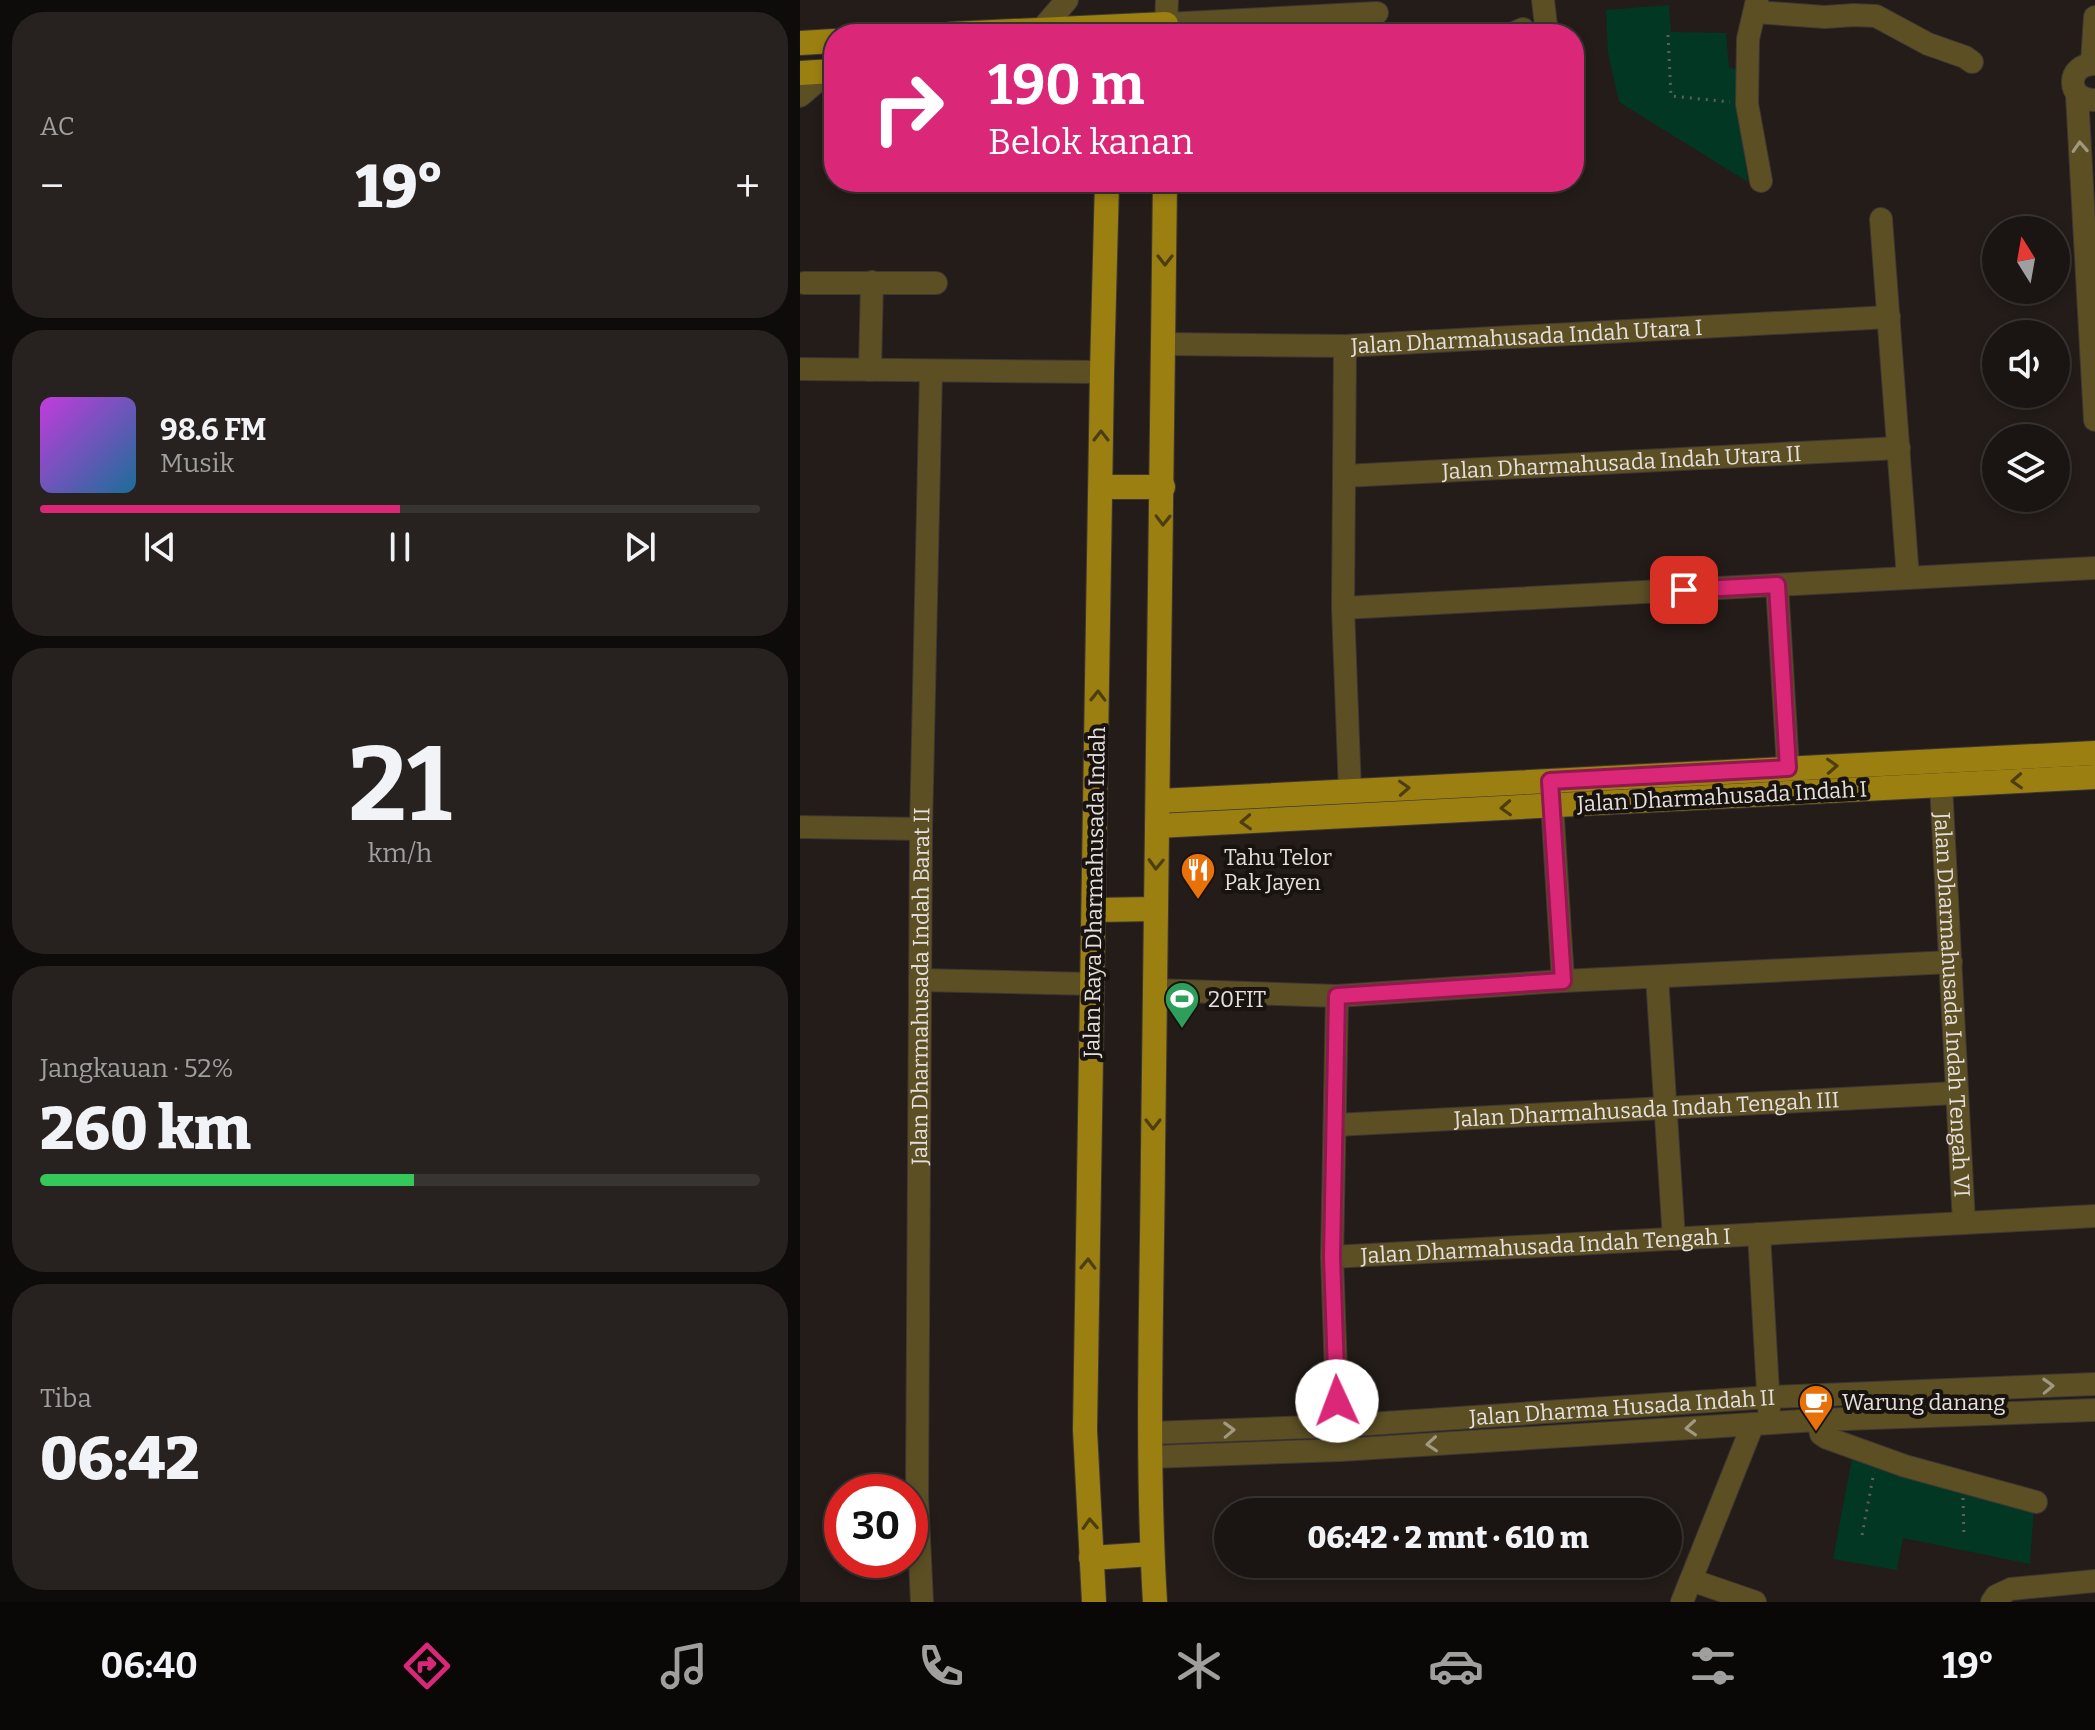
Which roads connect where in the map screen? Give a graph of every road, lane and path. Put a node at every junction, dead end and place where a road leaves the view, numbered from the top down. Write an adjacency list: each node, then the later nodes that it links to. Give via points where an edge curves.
1 (1067, 0): 7 (street)
2 (1543, 0): 10 (street)
3 (1756, 6): 14 (street, via 1825,17 1876,16); 21 (street, via 1748,39)
4 (1377, 13): 9 (street)
5 (2095, 17): 15 (street)
6 (1167, 19): 8 (main road); 9 (street)
7 (1046, 24)
8 (1110, 24)
9 (1349, 24)
10 (1546, 24)
11 (1668, 35): 21 (path, via 1671,96)
12 (824, 42): 13 (main road)
13 (800, 43)
14 (1972, 62)
15 (2093, 63): 20 (street, via 2074,74 2073,85)
16 (824, 71): 17 (main road)
17 (800, 73)
18 (824, 77): 19 (street)
19 (800, 96)
20 (2086, 97): 36 (street, one-way to 20)
21 (1747, 104): 22 (street)
22 (1761, 181)
23 (1107, 192): 35 (main road, Jalan Raya Dharmahusada Indah)
24 (1165, 192): 30 (main road, one-way to 30)
25 (1881, 219): 29 (street)
26 (872, 282): 27 (street); 28 (street); 33 (street)
27 (804, 283)
28 (936, 283)
29 (1889, 317): 31 (street, Jalan Dharmahusada Indah Utara I); 37 (street)
30 (1165, 344): 31 (street, Jalan Dharmahusada Indah Utara I); 40 (main road)
31 (1345, 346): 38 (street)
32 (800, 369): 33 (street)
33 (870, 370): 34 (street)
34 (931, 371): 35 (street); 55 (street, Jalan Dharmahusada Indah Barat II)
35 (1102, 372): 39 (main road, Jalan Raya Dharmahusada Indah, one-way to 35)
36 (2095, 420)
37 (1899, 448): 38 (street, Jalan Dharmahusada Indah Utara II); 42 (street)
38 (1344, 476): 44 (street)
39 (1101, 487): 40 (main road); 57 (main road, Jalan Raya Dharmahusada Indah, one-way to 39)
40 (1163, 487): 51 (main road, one-way to 51)
41 (2095, 568): 42 (street)
42 (1908, 578): 43 (street)
43 (1777, 585): 44 (street); 46 (street)
44 (1343, 608): 50 (street)
45 (2095, 753): 46 (main road, Jalan Dharmahusada Indah I, one-way to 45)
46 (1788, 768): 48 (main road, Jalan Dharmahusada Indah I)
47 (2095, 777): 49 (main road, Jalan Dharmahusada Indah I, one-way to 49)
48 (1550, 781): 50 (main road, Jalan Dharmahusada Indah I, one-way to 48); 52 (street)
49 (1941, 785): 52 (main road, Jalan Dharmahusada Indah I); 58 (street, Jalan Dharmahusada Indah Tengah VI)
50 (1350, 791): 51 (main road, Jalan Dharmahusada Indah I)
51 (1159, 801): 53 (main road)
52 (1552, 805): 53 (main road, Jalan Dharmahusada Indah I, one-way to 53); 61 (street)
53 (1157, 826): 56 (main road, one-way to 56)
54 (800, 827): 55 (street)
55 (921, 829): 60 (street, Jalan Dharmahusada Indah Barat II)
56 (1155, 909): 57 (main road); 63 (main road)
57 (1094, 910): 62 (main road, Jalan Raya Dharmahusada Indah)
58 (1951, 962): 59 (street); 65 (street, Jalan Dharmahusada Indah Tengah VI)
59 (1657, 977): 61 (street); 66 (street)
60 (920, 980): 62 (street); 89 (street, Jalan Dharmahusada Indah Barat II, via 917,1496)
61 (1563, 981): 64 (street)
62 (1093, 984): 86 (main road, Jalan Raya Dharmahusada Indah, one-way to 62, via 1085,1430)
63 (1154, 990): 64 (street); 79 (main road, one-way to 79)
64 (1337, 996): 67 (street)
65 (1956, 1093): 66 (street, Jalan Dharmahusada Indah Tengah III); 69 (street, Jalan Dharmahusada Indah Tengah VI)
66 (1666, 1108): 67 (street, Jalan Dharmahusada Indah Tengah III); 71 (street)
67 (1335, 1125): 72 (street)
68 (2095, 1216): 69 (street, Jalan Dharmahusada Indah Tengah I)
69 (1964, 1223): 70 (street, Jalan Dharmahusada Indah Tengah I)
70 (1759, 1234): 71 (street, Jalan Dharmahusada Indah Tengah I); 74 (street, Jalan Dharmahusada Indah Tengah I)
71 (1674, 1239): 72 (street, Jalan Dharmahusada Indah Tengah I)
72 (1332, 1257): 78 (street)
73 (2095, 1384): 74 (street, Jalan Dharma Husada Indah II, one-way to 73)
74 (1770, 1397): 77 (street, Jalan Dharmahusada Indah Tengah I); 78 (street, Jalan Dharma Husada Indah II)
75 (2095, 1410): 76 (street, Jalan Dharma Husada Indah II)
76 (1818, 1420): 77 (street, Jalan Dharma Husada Indah II); 80 (street, via 1825,1437)
77 (1761, 1423): 79 (street, Jalan Dharma Husada Indah II, one-way to 79, via 1341,1450); 87 (street, Jalan Dharmahusada Indah Tengah I)
78 (1339, 1426): 79 (street, Jalan Dharma Husada Indah II, one-way to 78)
79 (1151, 1445): 85 (main road)
80 (1877, 1456): 81 (street); 83 (path)
81 (1963, 1483): 82 (street); 84 (path)
82 (2036, 1502)
83 (1862, 1535)
84 (1964, 1535)
85 (1152, 1554): 86 (main road); 91 (main road)
86 (1091, 1558): 90 (main road, Jalan Raya Dharmahusada Indah)
87 (1691, 1580): 92 (street, Jalan Dharmahusada Indah Tengah I); 93 (street)
88 (2095, 1581): 94 (street, via 2011,1589)
89 (922, 1602)
90 (1094, 1602)
91 (1155, 1602)
92 (1682, 1602)
93 (1755, 1602)
94 (1992, 1602)

